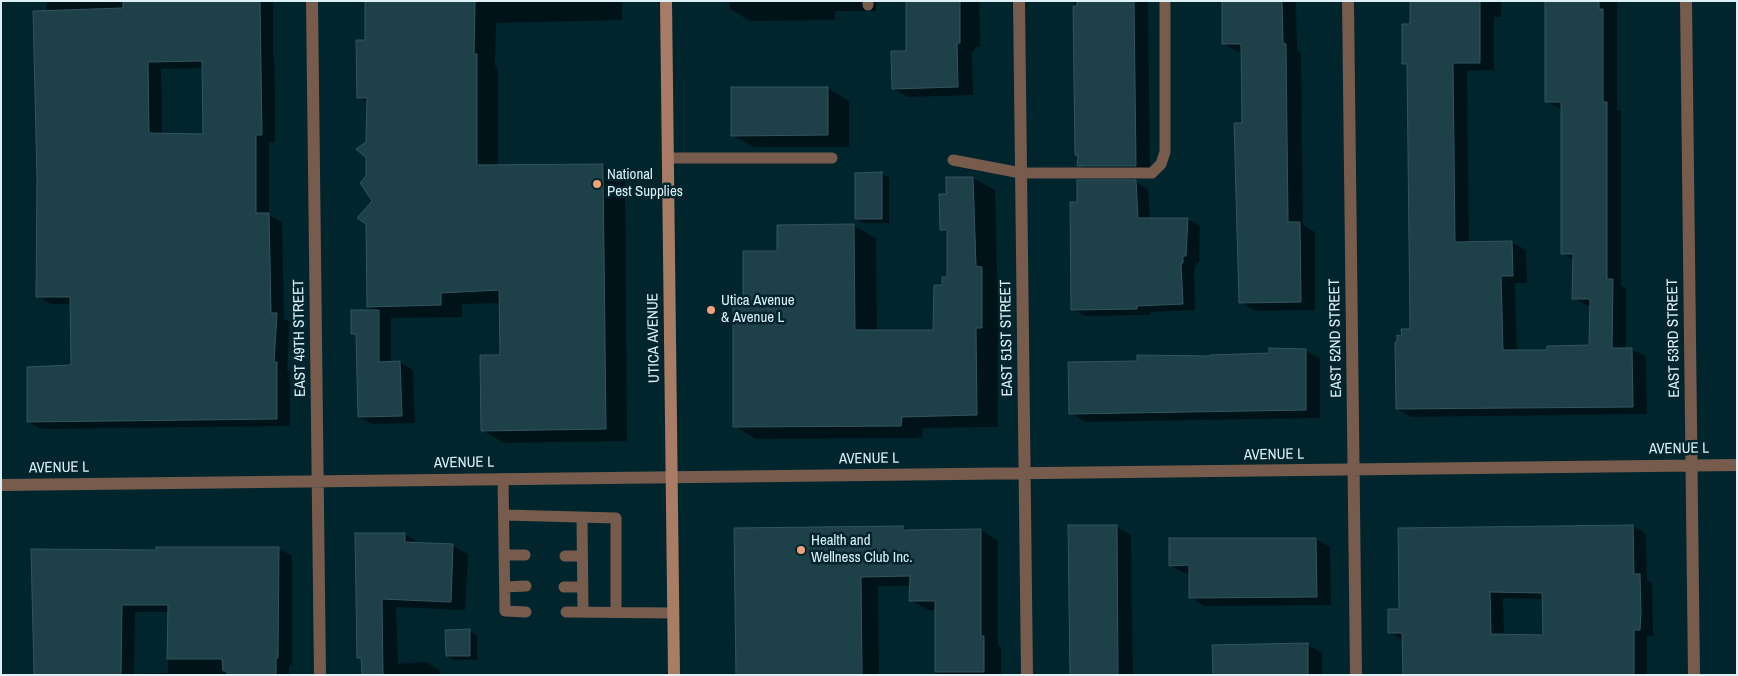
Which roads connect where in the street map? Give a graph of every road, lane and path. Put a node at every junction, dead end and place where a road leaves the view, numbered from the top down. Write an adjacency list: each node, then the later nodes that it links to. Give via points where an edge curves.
1 (312, 1): 17 (street, EAST 49TH STREET)
2 (666, 1): 7 (main road, UTICA AVENUE)
3 (1019, 1): 10 (street, EAST 51ST STREET)
4 (1165, 1): 10 (lane, via 1165,152 1161,164 1152,173)
5 (1348, 1): 13 (street, EAST 52ND STREET)
6 (1686, 1): 11 (street, EAST 53RD STREET)
7 (668, 158): 8 (lane); 15 (main road, UTICA AVENUE)
8 (832, 158)
9 (953, 160): 10 (lane)
10 (1021, 174): 14 (street, EAST 51ST STREET)
11 (1691, 465): 12 (street, AVENUE L); 13 (street, AVENUE L); 38 (street, EAST 53RD STREET)
12 (1737, 465)
13 (1353, 470): 14 (street, AVENUE L); 37 (street, EAST 52ND STREET)
14 (1024, 474): 15 (street, AVENUE L); 36 (street, EAST 51ST STREET)
15 (672, 477): 16 (street, AVENUE L); 33 (main road, UTICA AVENUE)
16 (503, 479): 17 (street, AVENUE L); 19 (lane)
17 (318, 482): 18 (street, AVENUE L); 34 (street, EAST 49TH STREET)
18 (1, 485)
19 (504, 515): 20 (lane); 21 (lane)
20 (582, 518): 24 (lane); 32 (lane, via 616,518)
21 (504, 555): 22 (lane); 26 (lane)
22 (525, 555)
23 (565, 556): 24 (lane)
24 (582, 556): 28 (lane)
25 (526, 586): 26 (lane)
26 (505, 587): 29 (lane, via 505,611)
27 (564, 587): 28 (lane)
28 (583, 587): 31 (lane)
29 (526, 612)
30 (566, 612): 31 (lane)
31 (583, 612): 32 (lane)
32 (616, 612): 33 (lane)
33 (674, 613): 35 (main road, UTICA AVENUE)
34 (320, 675)
35 (674, 675)
36 (1027, 675)
37 (1356, 675)
38 (1694, 675)

